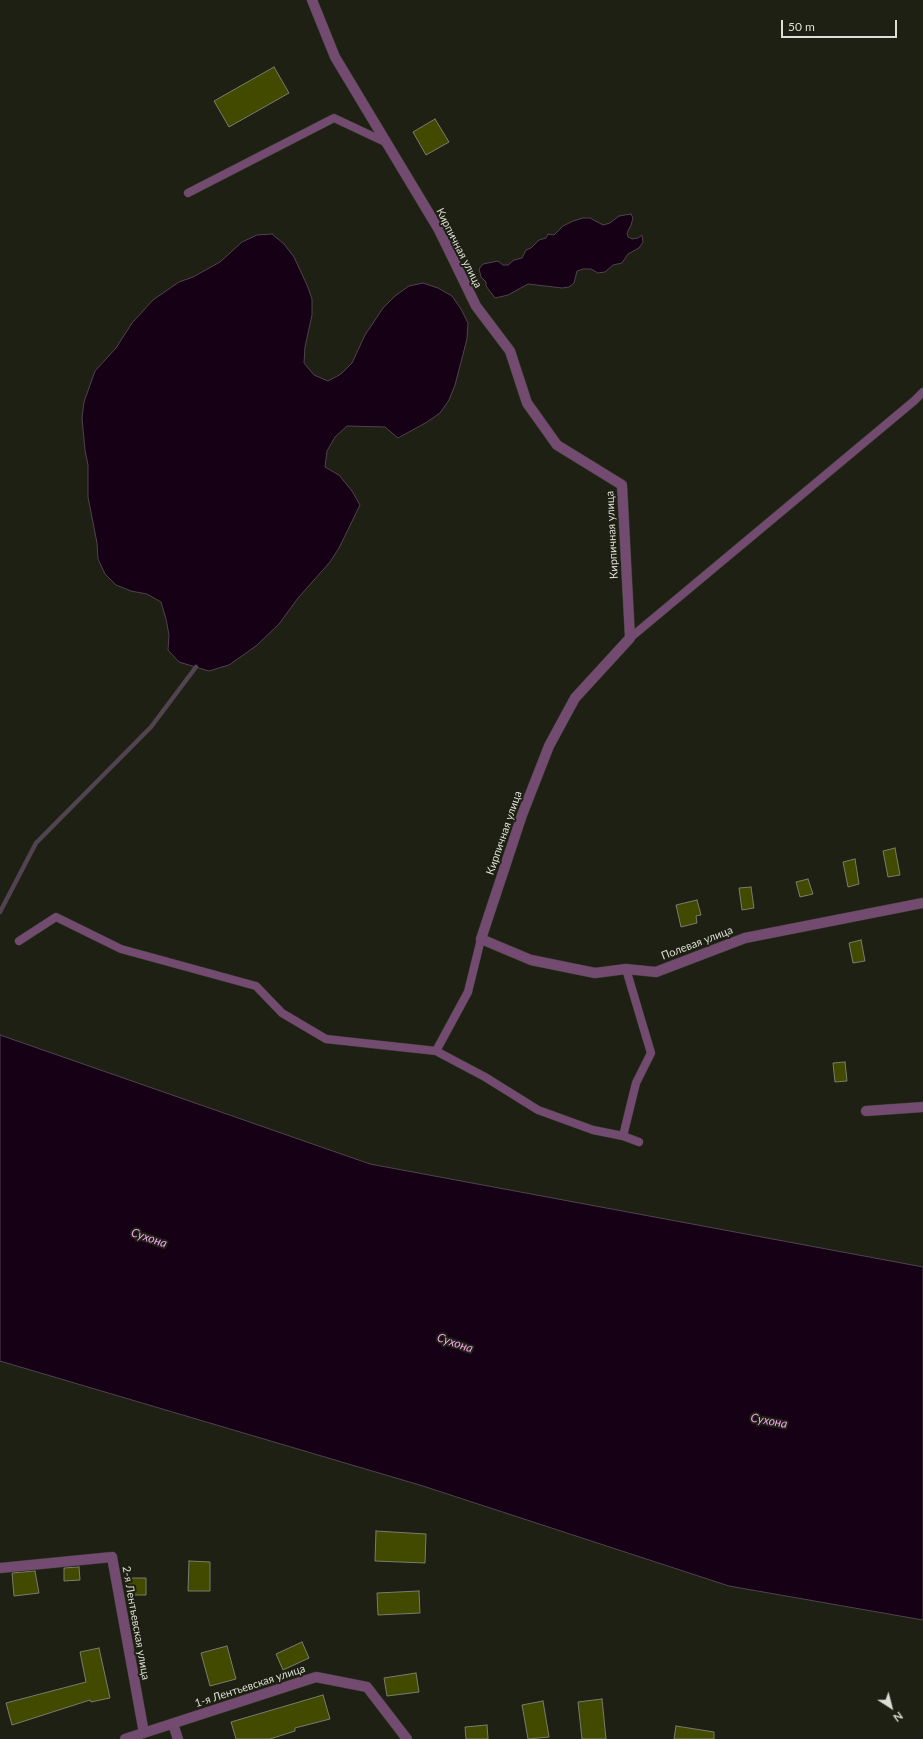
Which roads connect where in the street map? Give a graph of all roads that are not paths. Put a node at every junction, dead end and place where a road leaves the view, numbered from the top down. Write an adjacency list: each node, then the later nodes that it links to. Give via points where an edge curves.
1 (312, 0): 2 (street, Кирпичная улица, via 335,57)
2 (384, 142): 3 (lane, via 334,118); 5 (street, Кирпичная улица, via 439,230 476,306 510,351 527,403 557,445 622,485)
3 (188, 193)
4 (923, 392): 5 (lane)
5 (630, 638): 7 (street, Кирпичная улица, via 575,698 549,746 522,815)
6 (923, 903): 9 (street, Полевая улица, via 745,938 656,972)
7 (481, 939): 9 (street, Полевая улица, via 538,961 595,973); 10 (lane, via 468,992)
8 (19, 941): 10 (lane, via 56,917 121,949 256,986 282,1013 326,1039)
9 (626, 969): 13 (lane, via 651,1053 636,1083)
10 (436, 1051): 13 (lane, via 485,1077 538,1110 593,1130)
11 (923, 1107): 12 (street)
12 (866, 1111)
13 (623, 1136): 14 (lane)
14 (638, 1142)
15 (0, 1568): 17 (street, 2-я Лентьевская улица, via 112,1557)
16 (173, 1724): 17 (street, 1-я Лентьевская улица); 19 (street); 20 (street, 1-я Лентьевская улица, via 316,1677 367,1686)
17 (144, 1733): 18 (street, 1-я Лентьевская улица)
18 (125, 1739)
19 (178, 1739)
20 (407, 1739)

